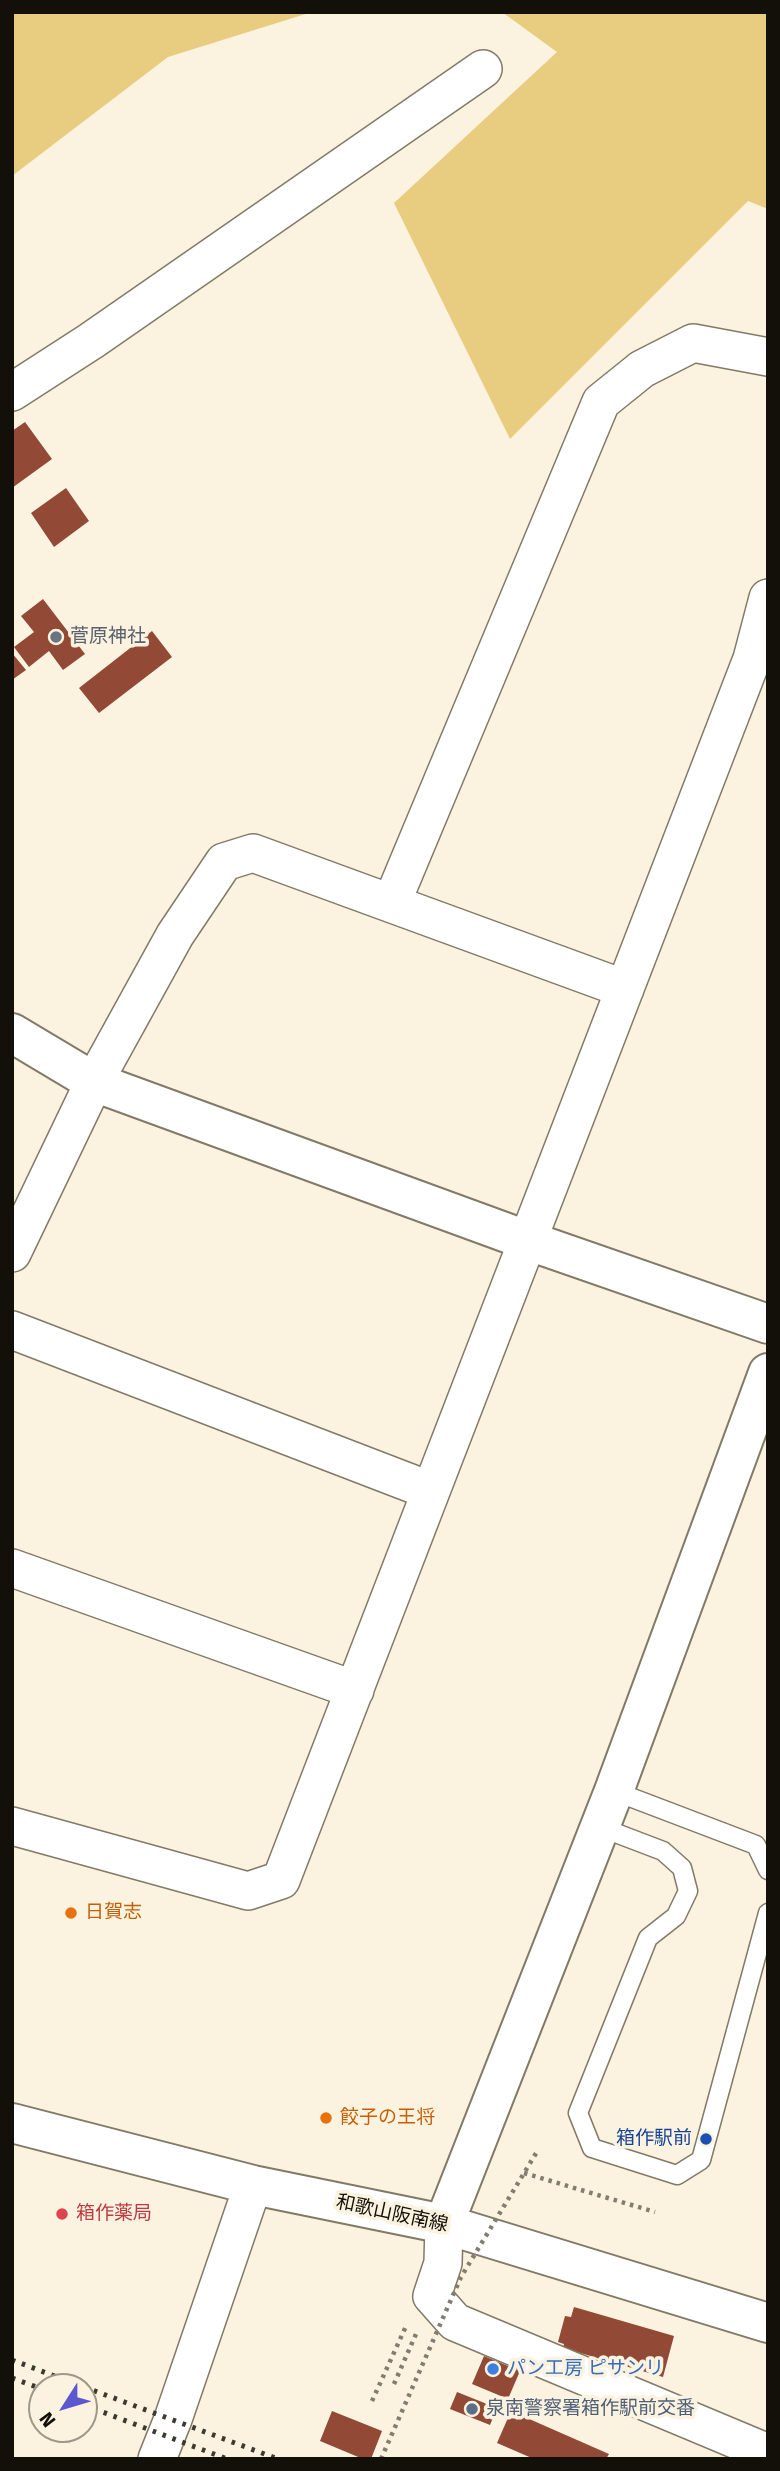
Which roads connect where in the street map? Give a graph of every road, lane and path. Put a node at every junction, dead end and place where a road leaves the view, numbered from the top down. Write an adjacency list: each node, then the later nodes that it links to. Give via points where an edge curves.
1 (483, 69): 3 (street)
2 (768, 357): 5 (street, via 693,343 642,369 601,402)
3 (12, 392)
4 (768, 598): 6 (street, via 752,659)
5 (391, 902): 6 (street); 8 (street, via 253,853 224,862 175,935)
6 (625, 989): 9 (street)
7 (12, 1033): 8 (street)
8 (94, 1082): 9 (street); 10 (street)
9 (530, 1241): 11 (street); 14 (street)
10 (12, 1254)
11 (768, 1324)
12 (12, 1330): 14 (street)
13 (768, 1373): 17 (street)
14 (431, 1491): 16 (street)
15 (12, 1569): 16 (street)
16 (355, 1690): 18 (street, via 281,1880 248,1891)
17 (614, 1791): 19 (street); 20 (lane, via 756,1845)
18 (12, 1826)
19 (600, 1827): 21 (lane, via 663,1851 682,1868 688,1891 676,1916 649,1938 578,2113 592,2148 677,2175 701,2160); 27 (street)
20 (768, 1870)
21 (768, 1913)
22 (12, 2123): 25 (street, 和歌山阪南線)
23 (538, 2150): 24 (path, bridge)
24 (524, 2173): 26 (path); 35 (path, bridge, via 461,2277)
25 (253, 2185): 27 (street, 和歌山阪南線); 34 (street)
26 (655, 2213)
27 (444, 2224): 28 (street, 和歌山阪南線); 33 (street, via 443,2263 432,2296 455,2322)
28 (768, 2323)
29 (412, 2325): 32 (path, via 406,2323)
30 (419, 2328): 31 (path)
31 (394, 2384)
32 (372, 2401)
33 (768, 2453)
34 (158, 2459)
35 (381, 2459)

